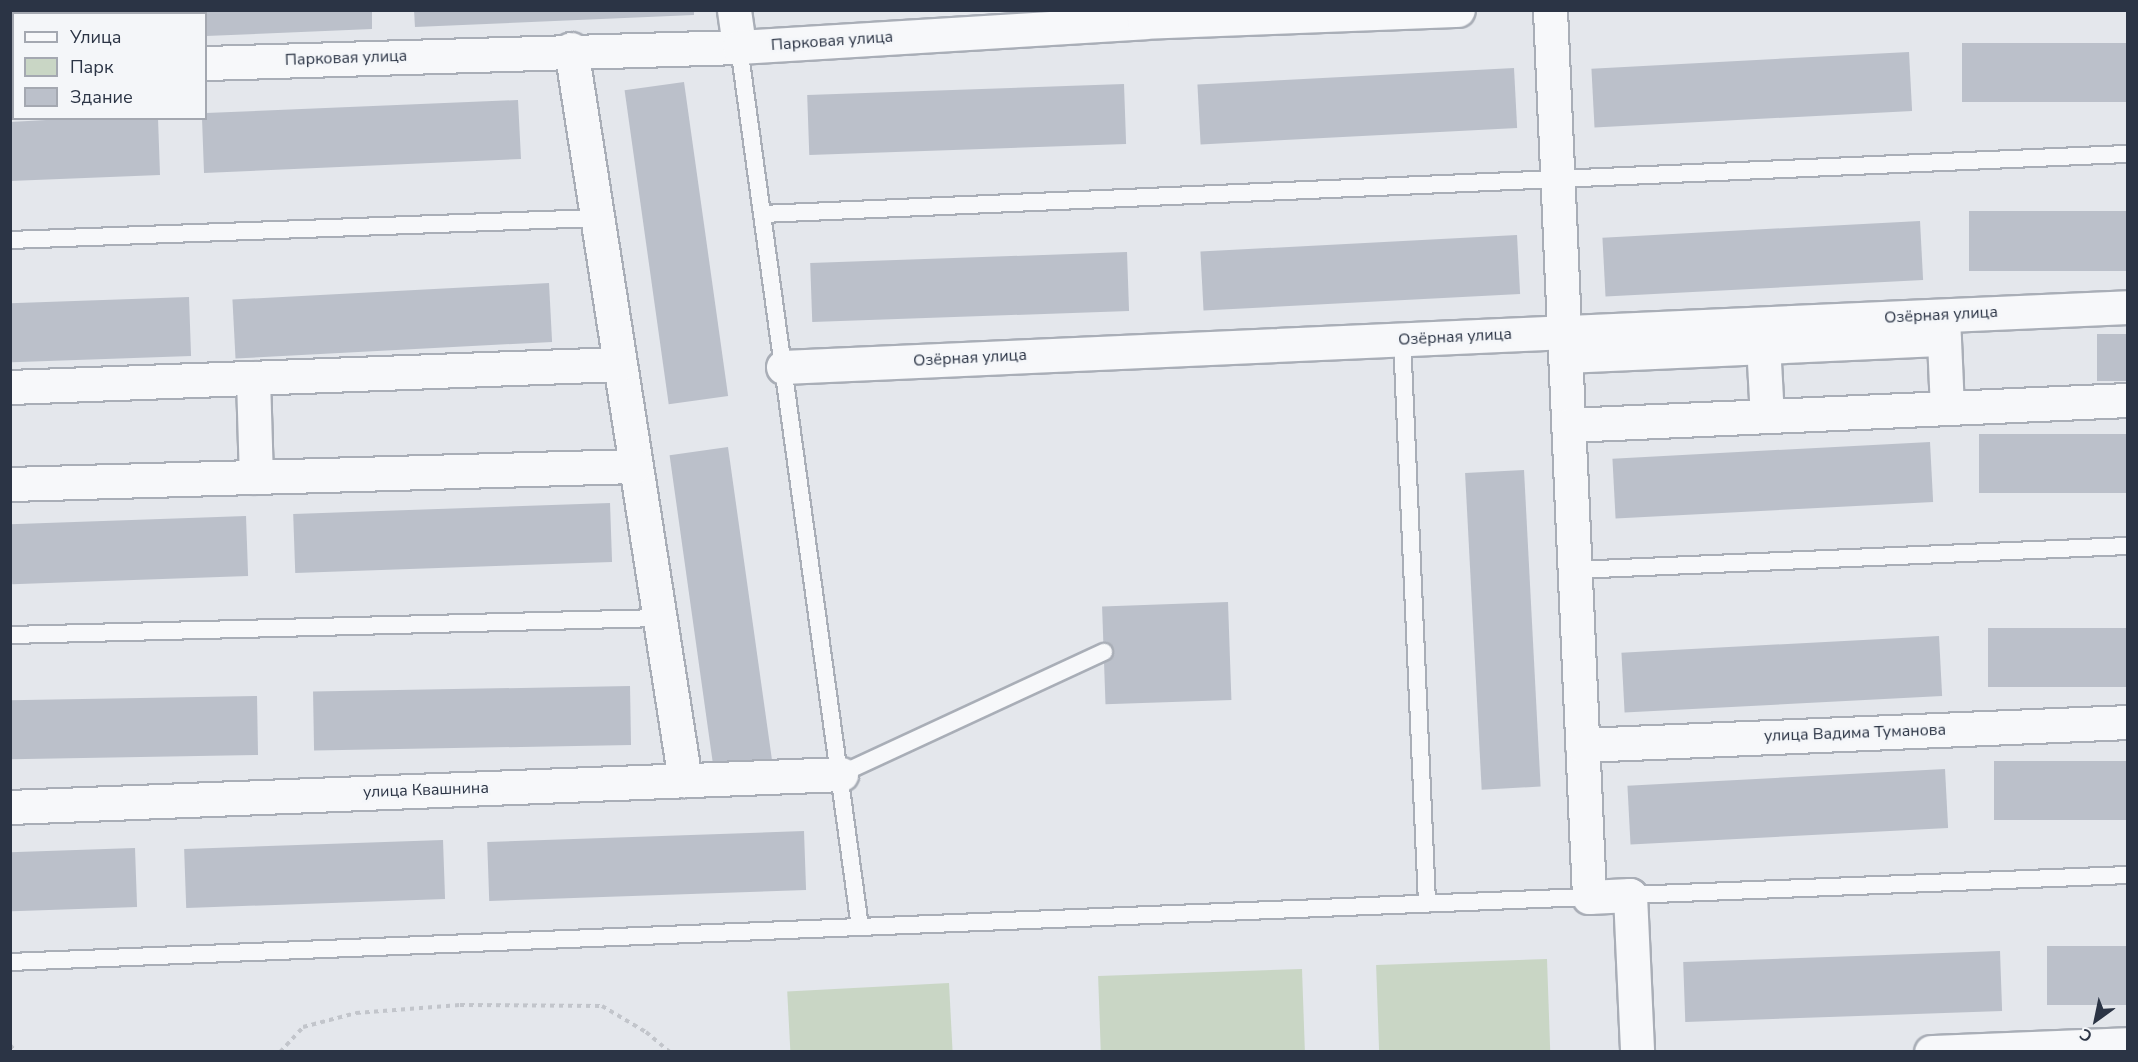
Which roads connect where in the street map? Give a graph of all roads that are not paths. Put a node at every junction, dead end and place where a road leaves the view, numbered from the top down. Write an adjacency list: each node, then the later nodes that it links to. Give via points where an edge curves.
1 (734, 10): 5 (street)
2 (1458, 10): 4 (street, Парковая улица)
3 (1550, 10): 9 (street)
4 (1143, 16): 5 (street, Парковая улица)
5 (739, 47): 6 (street, Парковая улица); 10 (lane)
6 (572, 50): 7 (street, Парковая улица); 11 (street)
7 (207, 63)
8 (2127, 154): 9 (lane)
9 (1558, 179): 10 (lane); 17 (street)
10 (762, 214): 19 (lane)
11 (597, 218): 12 (lane); 18 (street)
12 (10, 240)
13 (2127, 307): 14 (street, Озёрная улица)
14 (1944, 327): 15 (street, Озёрная улица); 23 (street)
15 (1763, 335): 17 (street, Озёрная улица); 24 (street)
16 (1402, 339): 17 (street, Озёрная улица); 19 (street, Озёрная улица); 42 (lane)
17 (1565, 344): 25 (street)
18 (620, 364): 20 (street); 26 (street)
19 (783, 367): 36 (lane)
20 (253, 378): 21 (street); 27 (street)
21 (10, 387)
22 (2127, 400): 23 (street)
23 (1947, 408): 24 (street)
24 (1767, 416): 25 (street)
25 (1568, 425): 30 (street)
26 (636, 466): 27 (street); 31 (street)
27 (256, 477): 28 (street)
28 (10, 484)
29 (2127, 546): 30 (lane)
30 (1575, 570): 35 (street)
31 (659, 618): 32 (lane); 37 (street)
32 (10, 635)
33 (1104, 652): 36 (lane)
34 (2127, 722): 35 (street, улица Вадима Туманова)
35 (1582, 745): 41 (street)
36 (841, 774): 37 (street, улица Квашнина); 43 (lane)
37 (685, 780): 38 (street, улица Квашнина)
38 (10, 807)
39 (2127, 875): 40 (lane)
40 (1630, 895): 41 (street); 46 (street)
41 (1589, 897): 42 (lane)
42 (1427, 903): 43 (lane)
43 (860, 927): 44 (lane)
44 (10, 962)
45 (2127, 1044): 47 (street)
46 (1637, 1052)
47 (1931, 1052)

